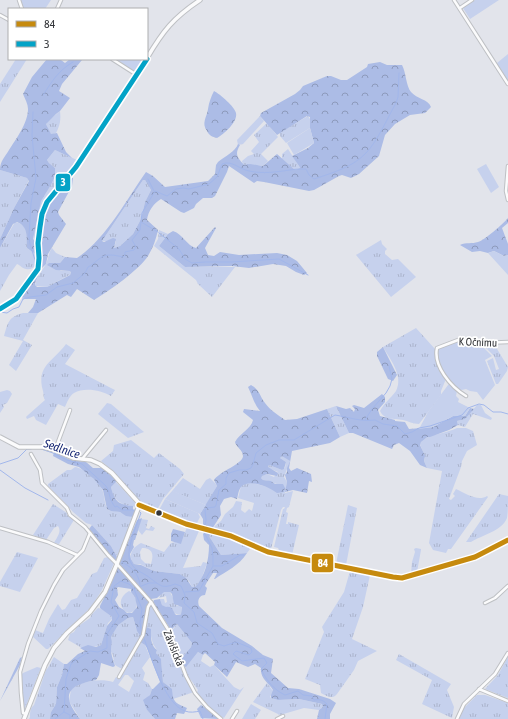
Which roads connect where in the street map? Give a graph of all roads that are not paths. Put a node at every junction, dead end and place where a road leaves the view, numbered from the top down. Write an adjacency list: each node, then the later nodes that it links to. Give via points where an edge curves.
1 (200, 0): 5 (main road, via 163,32)
2 (454, 0): 4 (street)
3 (472, 0): 4 (street)
4 (460, 8): 9 (street)
5 (148, 57)
6 (114, 60): 8 (street)
7 (146, 60): 8 (main road)
8 (137, 75): 12 (main road, via 76,167 47,202 40,227 38,268 16,299)
9 (508, 84)
10 (508, 166): 11 (street)
11 (508, 200)
12 (0, 309)
13 (508, 342): 14 (street, K Očnímu, via 482,343 458,340 437,348 438,366 458,391)
14 (466, 396)
15 (70, 410): 18 (street)
16 (106, 430): 20 (street)
17 (0, 437): 18 (main road, via 19,447 40,446)
18 (55, 450): 20 (main road)
19 (31, 454): 23 (street, Závišická, via 40,470 42,483)
20 (82, 460): 21 (main road, via 95,461 104,466)
21 (139, 509): 24 (street, via 234,537 268,552 402,578 475,557); 26 (main road)
22 (0, 528): 25 (street, via 48,542)
23 (90, 533): 25 (street, via 83,550); 26 (street, Závišická)
24 (508, 540)
25 (77, 556): 35 (street, via 63,570 54,585 28,644 20,672 21,700 23,713)
26 (117, 564): 28 (street, Závišická); 35 (main road, via 97,604 63,637 51,653)
27 (508, 586): 29 (street)
28 (151, 602): 31 (street, via 143,635); 38 (street, Závišická, via 169,631 195,693 206,707)
29 (485, 603)
30 (508, 654): 32 (street, via 495,674)
31 (119, 677)
32 (479, 689): 33 (street); 41 (street, via 464,704)
33 (508, 700)
34 (237, 711): 39 (street)
35 (26, 714): 37 (main road)
36 (283, 716): 40 (street)
37 (24, 719)
38 (221, 719)
39 (232, 719)
40 (277, 719)
41 (457, 719)

